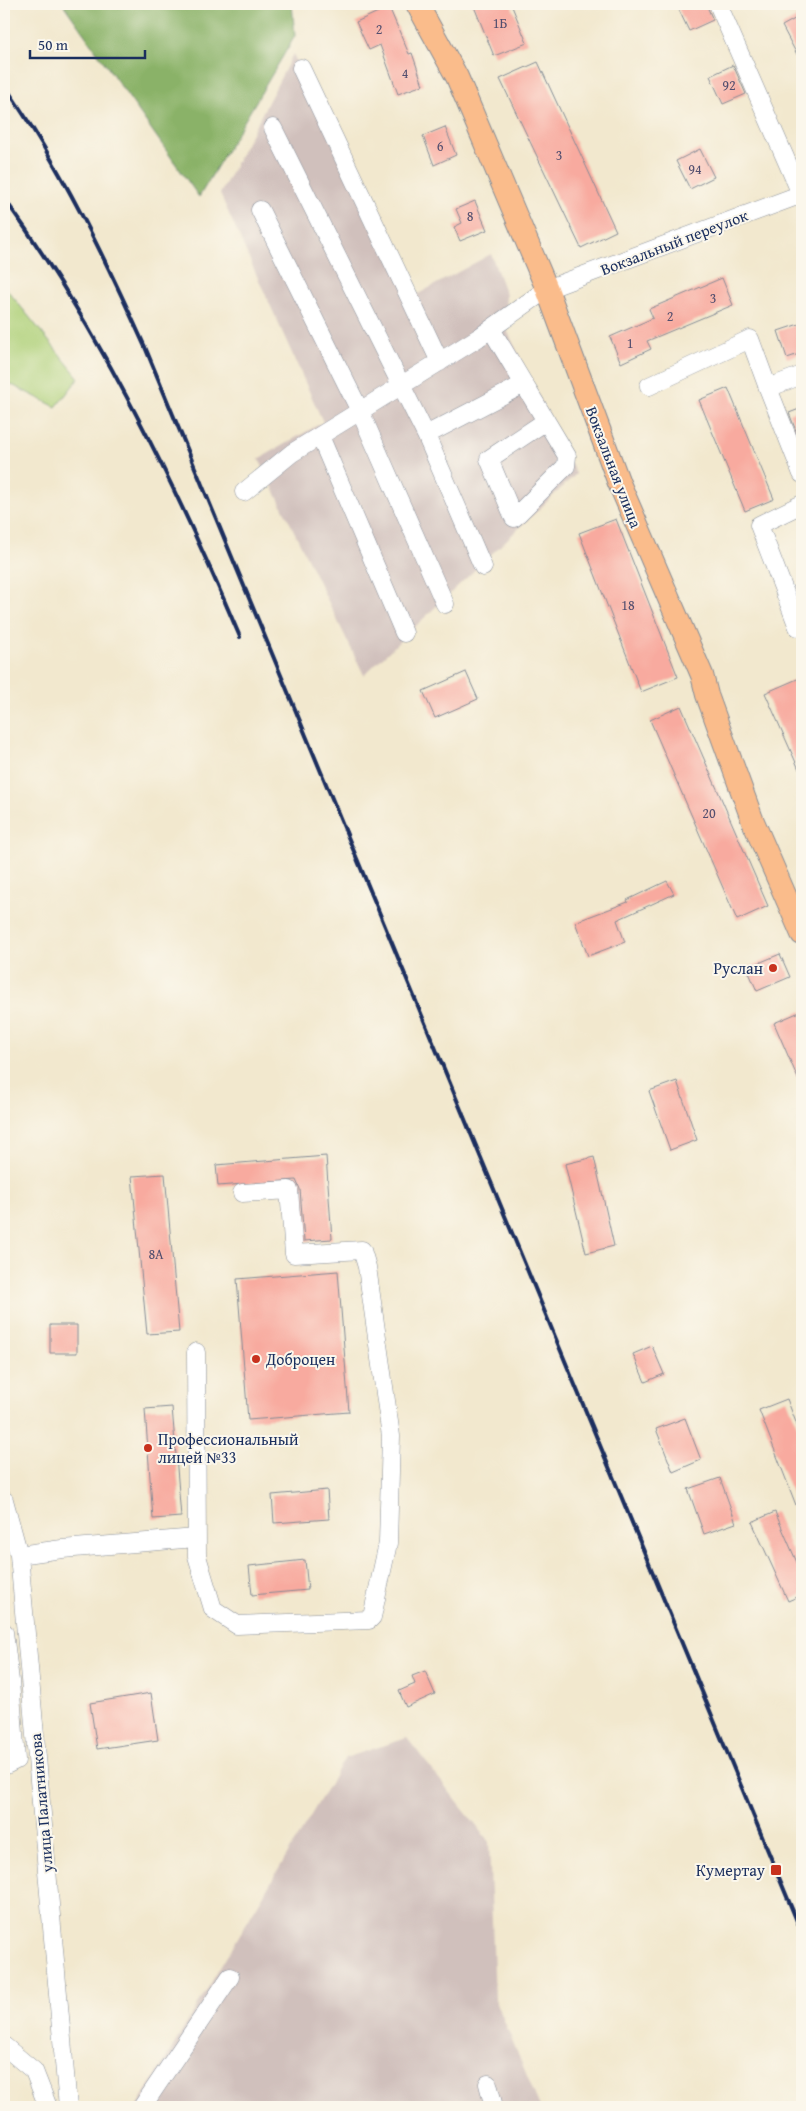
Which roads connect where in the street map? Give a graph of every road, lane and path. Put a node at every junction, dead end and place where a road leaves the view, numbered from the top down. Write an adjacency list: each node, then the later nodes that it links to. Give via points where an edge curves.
1 (417, 4): 7 (main road, Вокзальная улица, via 458,77)
2 (718, 4): 5 (street)
3 (301, 68): 9 (street)
4 (272, 128): 12 (street)
5 (802, 194): 7 (street, Вокзальный переулок)
6 (260, 210): 15 (street)
7 (547, 289): 8 (street, Вокзальный переулок); 26 (main road, Вокзальная улица, via 619,483 702,675 706,695 752,819)
8 (491, 329): 9 (street, Вокзальный переулок); 11 (street)
9 (440, 362): 12 (street, Вокзальный переулок)
10 (802, 375): 14 (street)
11 (524, 384): 16 (street); 17 (street)
12 (400, 386): 15 (street, Вокзальный переулок); 17 (street)
13 (649, 386): 14 (street, via 750,339)
14 (768, 388): 19 (street)
15 (360, 411): 18 (street, Вокзальный переулок); 23 (street)
16 (546, 421): 16 (street, via 489,459 514,518 566,466 567,456)
17 (426, 435): 22 (street)
18 (320, 436): 20 (street, Вокзальный переулок, via 292,453); 25 (street)
19 (802, 474)
20 (244, 492)
21 (802, 504): 24 (street, via 758,525 798,627)
22 (483, 567)
23 (445, 604)
24 (802, 625)
25 (404, 633)
26 (802, 934)
27 (242, 1193): 30 (street, via 288,1190 294,1254 362,1250 391,1436 388,1543 372,1617 369,1620 237,1625 213,1609 197,1556)
28 (196, 1352): 30 (street)
29 (4, 1500): 31 (street, улица Палатникова)
30 (196, 1538): 31 (street)
31 (19, 1555): 38 (street, улица Палатникова)
32 (4, 1632): 33 (street)
33 (7, 1680): 34 (street, via 16,1760)
34 (4, 1766)
35 (230, 1977): 40 (street)
36 (4, 2046): 39 (street, via 34,2071)
37 (488, 2084): 41 (street)
38 (67, 2100): 39 (street)
39 (48, 2107)
40 (142, 2107)
41 (494, 2107)

